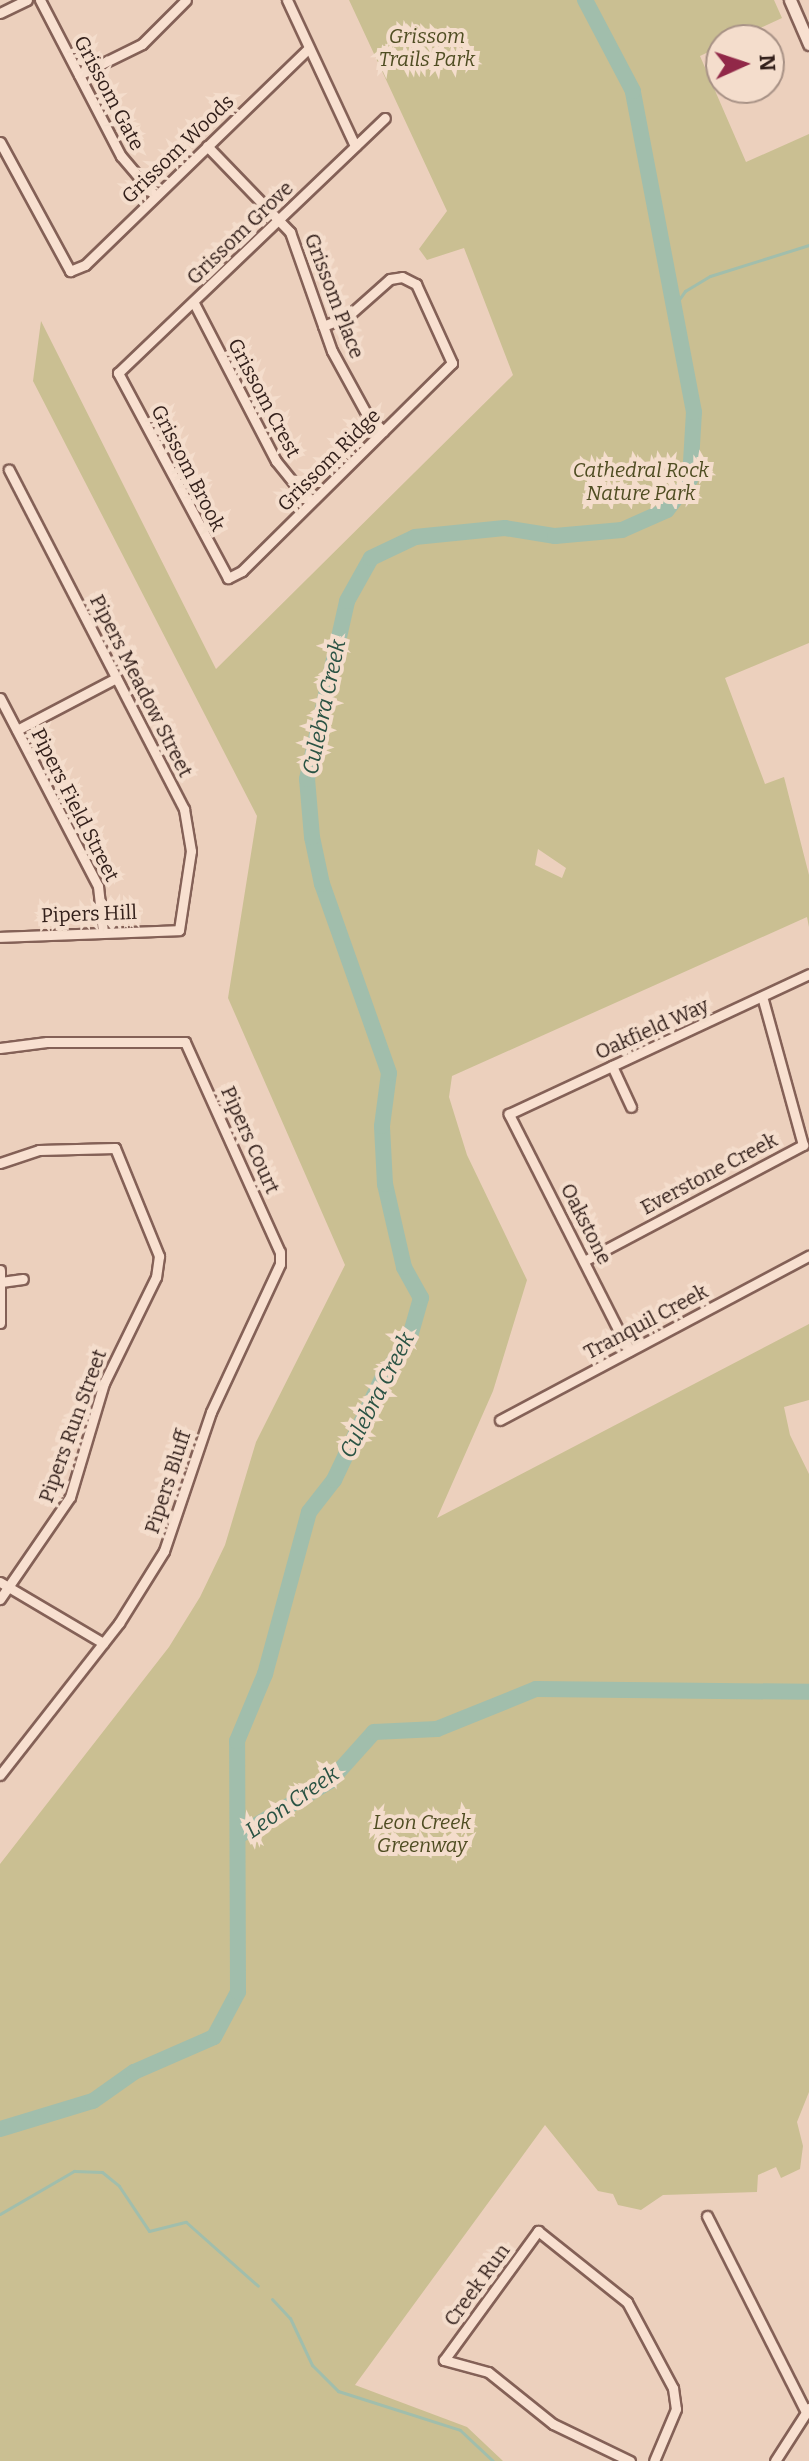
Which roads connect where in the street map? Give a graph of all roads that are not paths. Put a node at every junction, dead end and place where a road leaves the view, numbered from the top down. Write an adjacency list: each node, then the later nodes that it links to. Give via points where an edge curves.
1 (27, 0): 6 (street)
2 (40, 0): 9 (street, Grissom Gate)
3 (186, 0): 9 (street, via 142,44)
4 (287, 0): 8 (street)
5 (790, 0): 7 (street)
6 (0, 13)
7 (809, 44)
8 (308, 49): 12 (street, Grissom Woods); 13 (street)
9 (79, 75): 14 (street, Grissom Gate, via 121,156)
10 (385, 118): 13 (street, Grissom Grove)
11 (0, 142): 14 (street, Grissom Woods, via 70,271 85,265)
12 (207, 146): 14 (street, Grissom Woods); 15 (street, Grissom Place)
13 (355, 146): 15 (street, Grissom Grove)
14 (155, 196)
15 (280, 219): 16 (street, Grissom Grove); 17 (street, Grissom Place, via 298,247)
16 (194, 303): 18 (street, Grissom Grove); 21 (street, Grissom Crest, via 276,461)
17 (323, 326): 19 (street, Grissom Place, via 355,395); 19 (street, Grissom Ridge, via 347,317 390,279 402,277 416,284 452,363)
18 (118, 373): 22 (street, Grissom Brook)
19 (383, 431): 21 (street, Grissom Ridge)
20 (9, 470): 23 (street, Pipers Meadow Street)
21 (310, 503): 22 (street, Grissom Ridge, via 242,571)
22 (228, 578)
23 (116, 678): 25 (street); 26 (street, Pipers Meadow Street, via 189,825 191,851)
24 (0, 698): 25 (street, Pipers Field Street)
25 (17, 730): 27 (street, Pipers Field Street, via 98,886)
26 (179, 930): 27 (street, Pipers Hill)
27 (103, 932): 28 (street, Pipers Hill)
28 (0, 937)
29 (809, 974): 30 (street, Oakfield Way)
30 (763, 1000): 32 (street, Oakfield Way); 38 (street, Everstone Creek, via 803,1145)
31 (0, 1048): 37 (street, Pipers Court, via 181,1040 191,1048)
32 (612, 1066): 33 (street); 34 (street, Oakfield Way)
33 (631, 1107)
34 (509, 1114): 38 (street, Oakstone)
35 (0, 1163): 45 (street, Pipers Run Street, via 39,1150 115,1148 159,1256 156,1277 104,1383 70,1497)
36 (809, 1256): 43 (street, Tranquil Creek)
37 (280, 1258): 47 (street, Pipers Bluff, via 277,1278 211,1412 164,1551)
38 (584, 1261): 43 (street, Oakstone)
39 (0, 1270): 41 (street)
40 (23, 1279): 41 (street)
41 (1, 1282): 42 (street)
42 (0, 1323)
43 (629, 1351): 44 (street, Tranquil Creek)
44 (500, 1420)
45 (4, 1584): 46 (street, Pipers Run Street); 47 (street)
46 (0, 1599)
47 (103, 1643): 48 (street, Pipers Bluff)
48 (0, 1775)
49 (707, 2216): 50 (street)
50 (808, 2410): 53 (street)
51 (630, 2461): 52 (street, Creek Run, via 553,2424 496,2376 444,2360 538,2231 627,2302 673,2388 676,2409)
52 (654, 2461)
53 (775, 2461)

